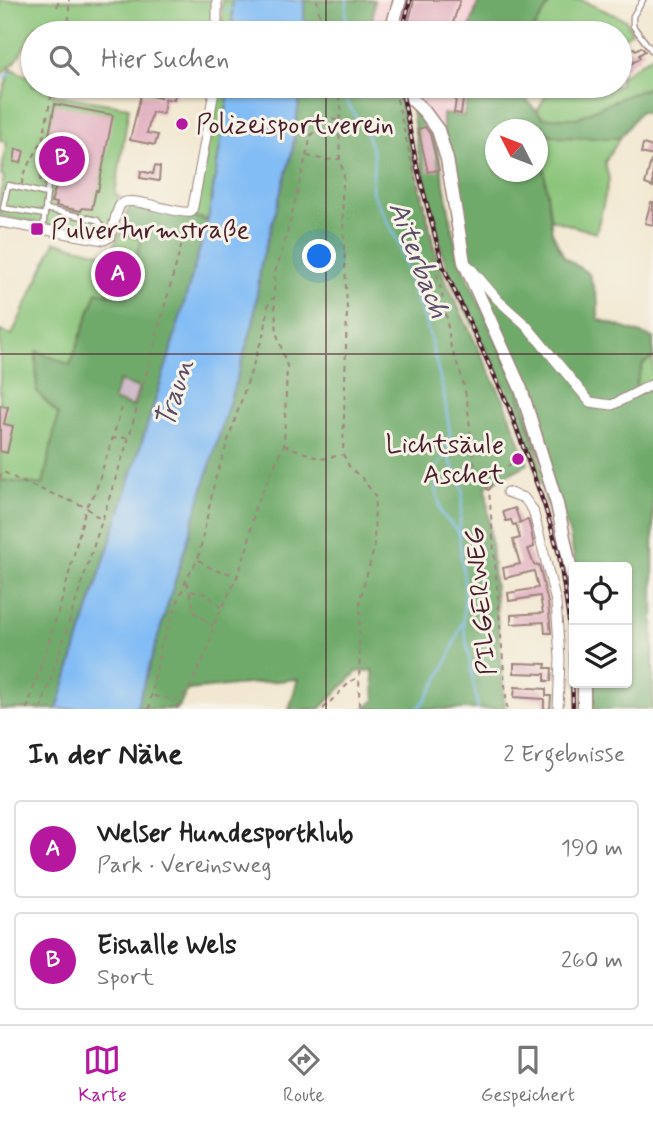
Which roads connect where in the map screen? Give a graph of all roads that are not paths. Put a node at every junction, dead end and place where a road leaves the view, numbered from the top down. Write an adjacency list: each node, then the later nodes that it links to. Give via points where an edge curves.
1 (217, 0): 4 (street)
2 (400, 0): 5 (main road)
3 (643, 0): 6 (lane, via 632,26)
4 (217, 21)
5 (391, 21)
6 (653, 52)
7 (213, 98): 15 (street, via 191,212 124,201)
8 (407, 98): 16 (main road, via 438,130)
9 (48, 184): 10 (lane)
10 (47, 194): 11 (lane); 12 (lane, via 8,185 3,208)
11 (46, 209): 12 (lane); 15 (lane, via 97,220)
12 (45, 215): 14 (lane)
13 (0, 222): 14 (street)
14 (43, 230): 15 (street, via 97,240)
15 (110, 237)
16 (464, 262): 17 (street, via 526,325 590,402 612,405); 19 (main road, via 521,389 557,504)
17 (653, 384)
18 (507, 492): 21 (street, via 524,498 533,510 556,603)
19 (569, 562)
20 (584, 688): 22 (main road)
21 (558, 709)
22 (584, 709)

